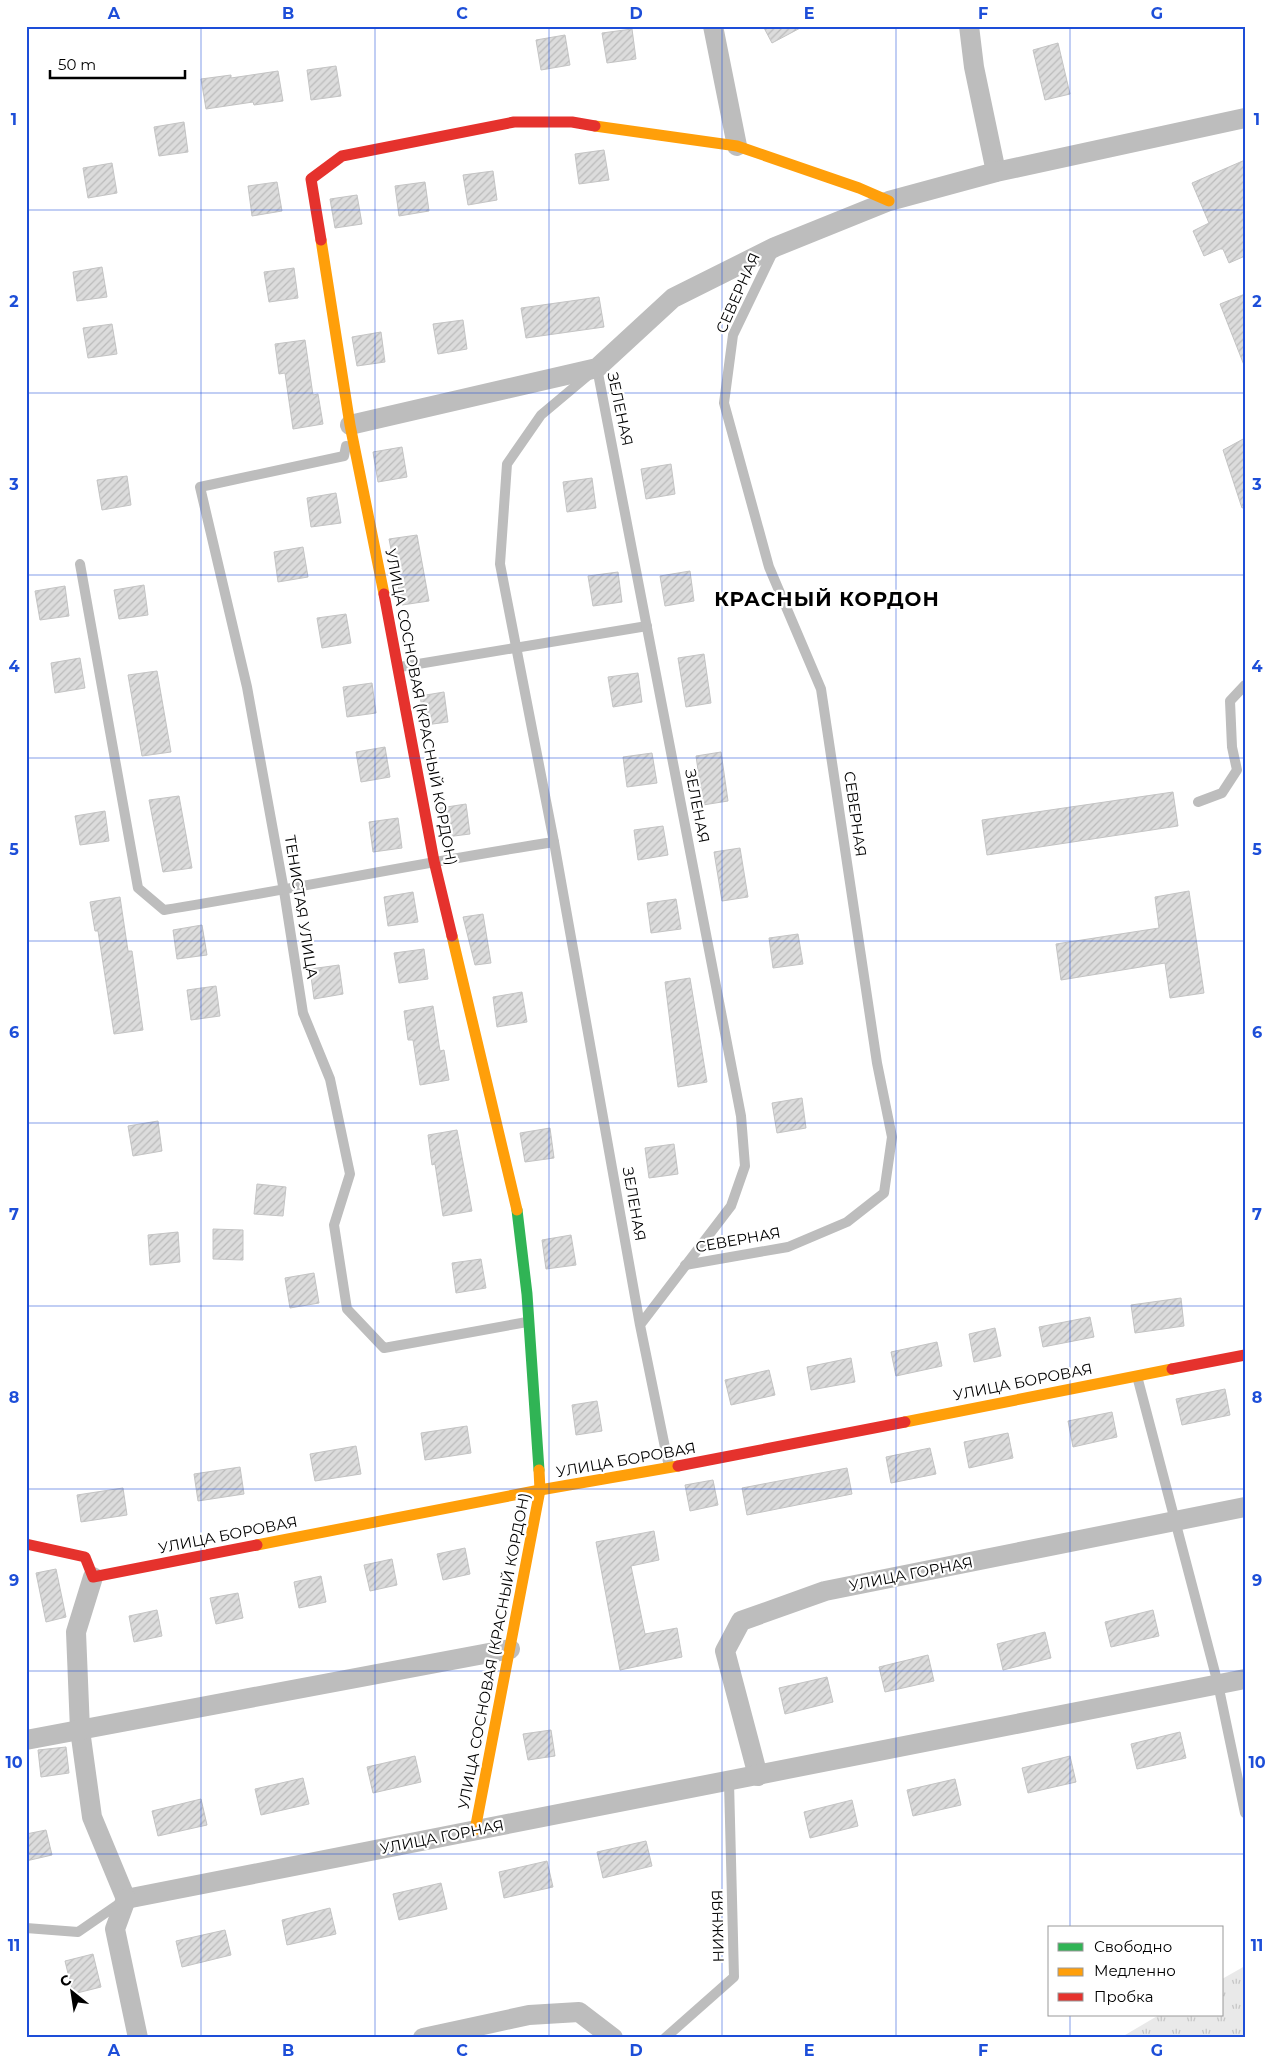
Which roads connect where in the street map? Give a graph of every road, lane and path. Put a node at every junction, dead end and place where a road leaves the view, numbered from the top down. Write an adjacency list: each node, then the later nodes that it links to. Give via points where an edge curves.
1 (713, 26): 4 (street)
2 (969, 26): 5 (street, via 974,68)
3 (1245, 118): 5 (street)
4 (737, 146): 6 (street, УЛИЦА СОСНОВАЯ (КРАСНЫЙ КОРДОН)); 9 (street, УЛИЦА СОСНОВАЯ (КРАСНЫЙ КОРДОН), via 572,122 514,122 342,156 310,179)
5 (996, 172): 6 (street)
6 (889, 201): 7 (street)
7 (775, 247): 8 (street, via 673,298); 19 (lane, СЕВЕРНАЯ, via 733,335 724,404 769,567 822,689 877,1063 892,1138 884,1193 847,1222 788,1247)
8 (597, 368): 9 (street); 11 (lane, ЗЕЛЕНАЯ); 12 (lane, ЗЕЛЕНАЯ, via 541,415 507,464 500,564)
9 (350, 425): 13 (street, УЛИЦА СОСНОВАЯ (КРАСНЫЙ КОРДОН)); 18 (lane, ТЕНИСТАЯ УЛИЦА, via 344,456 200,487 247,687)
10 (80, 564): 18 (lane, via 138,888 164,910)
11 (647, 626): 12 (lane); 19 (lane, ЗЕЛЕНАЯ, via 742,1116 745,1166 731,1206)
12 (517, 649): 13 (lane); 16 (lane, ЗЕЛЕНАЯ)
13 (399, 667): 17 (street, УЛИЦА СОСНОВАЯ (КРАСНЫЙ КОРДОН))
14 (1245, 685): 15 (lane, via 1230,700 1232,747 1237,770 1222,793)
15 (1198, 802)
16 (554, 842): 17 (lane); 21 (lane, ЗЕЛЕНАЯ)
17 (434, 861): 18 (lane); 20 (street, УЛИЦА СОСНОВАЯ (КРАСНЫЙ КОРДОН), via 520,1218)
18 (284, 891): 20 (lane, ТЕНИСТАЯ УЛИЦА, via 303,1013 330,1079 350,1174 334,1224 347,1309 384,1348)
19 (685, 1265): 21 (lane, ЗЕЛЕНАЯ)
20 (527, 1322): 25 (street, УЛИЦА СОСНОВАЯ (КРАСНЫЙ КОРДОН))
21 (640, 1325): 24 (lane, ЗЕЛЕНАЯ)
22 (1245, 1355): 23 (street, УЛИЦА БОРОВАЯ)
23 (1137, 1375): 24 (street, УЛИЦА БОРОВАЯ); 27 (lane)
24 (670, 1468): 25 (street, УЛИЦА БОРОВАЯ)
25 (540, 1490): 29 (street, УЛИЦА БОРОВАЯ); 30 (street, УЛИЦА СОСНОВАЯ (КРАСНЫЙ КОРДОН))
26 (1245, 1508): 27 (street, УЛИЦА ГОРНАЯ)
27 (1176, 1521): 32 (lane); 35 (street, УЛИЦА ГОРНАЯ, via 825,1590 740,1621 725,1651)
28 (26, 1544): 29 (street, via 86,1557)
29 (93, 1577): 33 (street, via 76,1632)
30 (510, 1649): 33 (street); 38 (street, УЛИЦА СОСНОВАЯ (КРАСНЫЙ КОРДОН))
31 (1245, 1679): 32 (street, УЛИЦА ГОРНАЯ)
32 (1218, 1684): 35 (street, УЛИЦА ГОРНАЯ); 37 (lane)
33 (80, 1730): 34 (street); 39 (street, via 92,1817)
34 (26, 1740)
35 (758, 1776): 36 (street, УЛИЦА ГОРНАЯ)
36 (729, 1782): 38 (street, УЛИЦА ГОРНАЯ); 44 (lane, НИЖНЯЯ, via 734,1978)
37 (1245, 1813)
38 (475, 1830): 39 (street, УЛИЦА ГОРНАЯ)
39 (126, 1899): 40 (lane, via 78,1932); 41 (street, via 115,1928)
40 (26, 1928)
41 (138, 2038)
42 (423, 2038): 43 (street, via 529,2015 579,2012)
43 (613, 2038)
44 (665, 2038)

